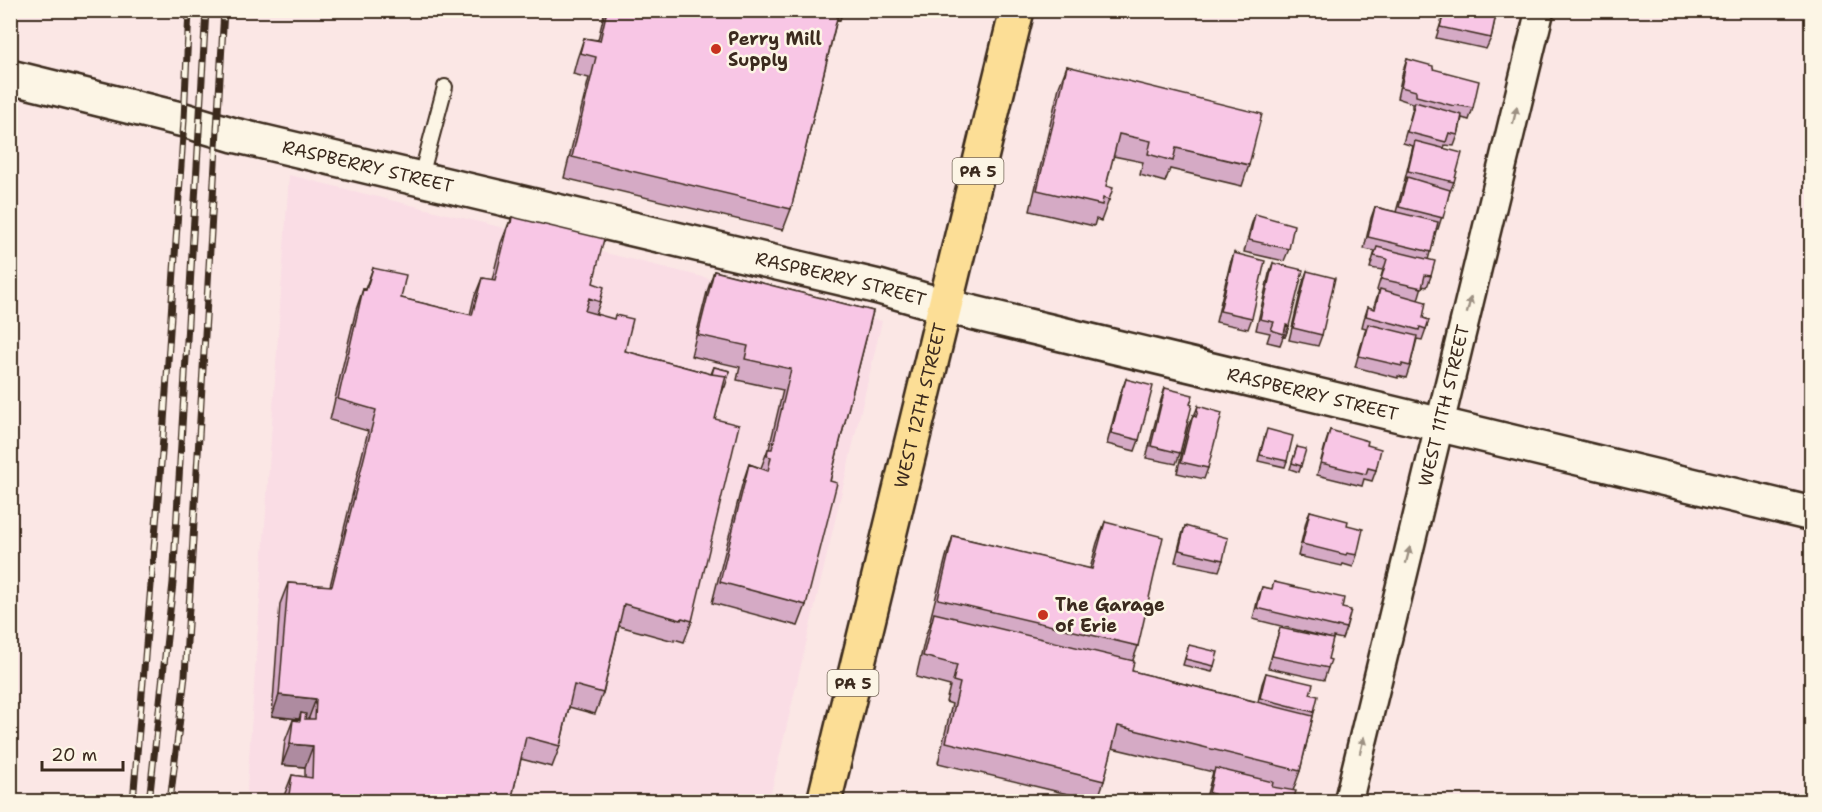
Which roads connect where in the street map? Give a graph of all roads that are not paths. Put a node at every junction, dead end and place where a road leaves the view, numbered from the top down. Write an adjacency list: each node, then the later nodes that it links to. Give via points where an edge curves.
1 (1017, 10): 6 (main road, WEST 12TH STREET / PA 5)
2 (1540, 10): 7 (street, WEST 11TH STREET, one-way to 2)
3 (10, 77): 5 (street, RASPBERRY STREET)
4 (445, 87): 5 (lane)
5 (420, 180): 6 (street, RASPBERRY STREET, via 879,287)
6 (945, 306): 7 (street, RASPBERRY STREET); 9 (main road, WEST 12TH STREET / PA 5)
7 (1440, 425): 8 (street, RASPBERRY STREET); 10 (street, WEST 11TH STREET, one-way to 7)
8 (1812, 514)
9 (824, 801)
10 (1348, 801)

